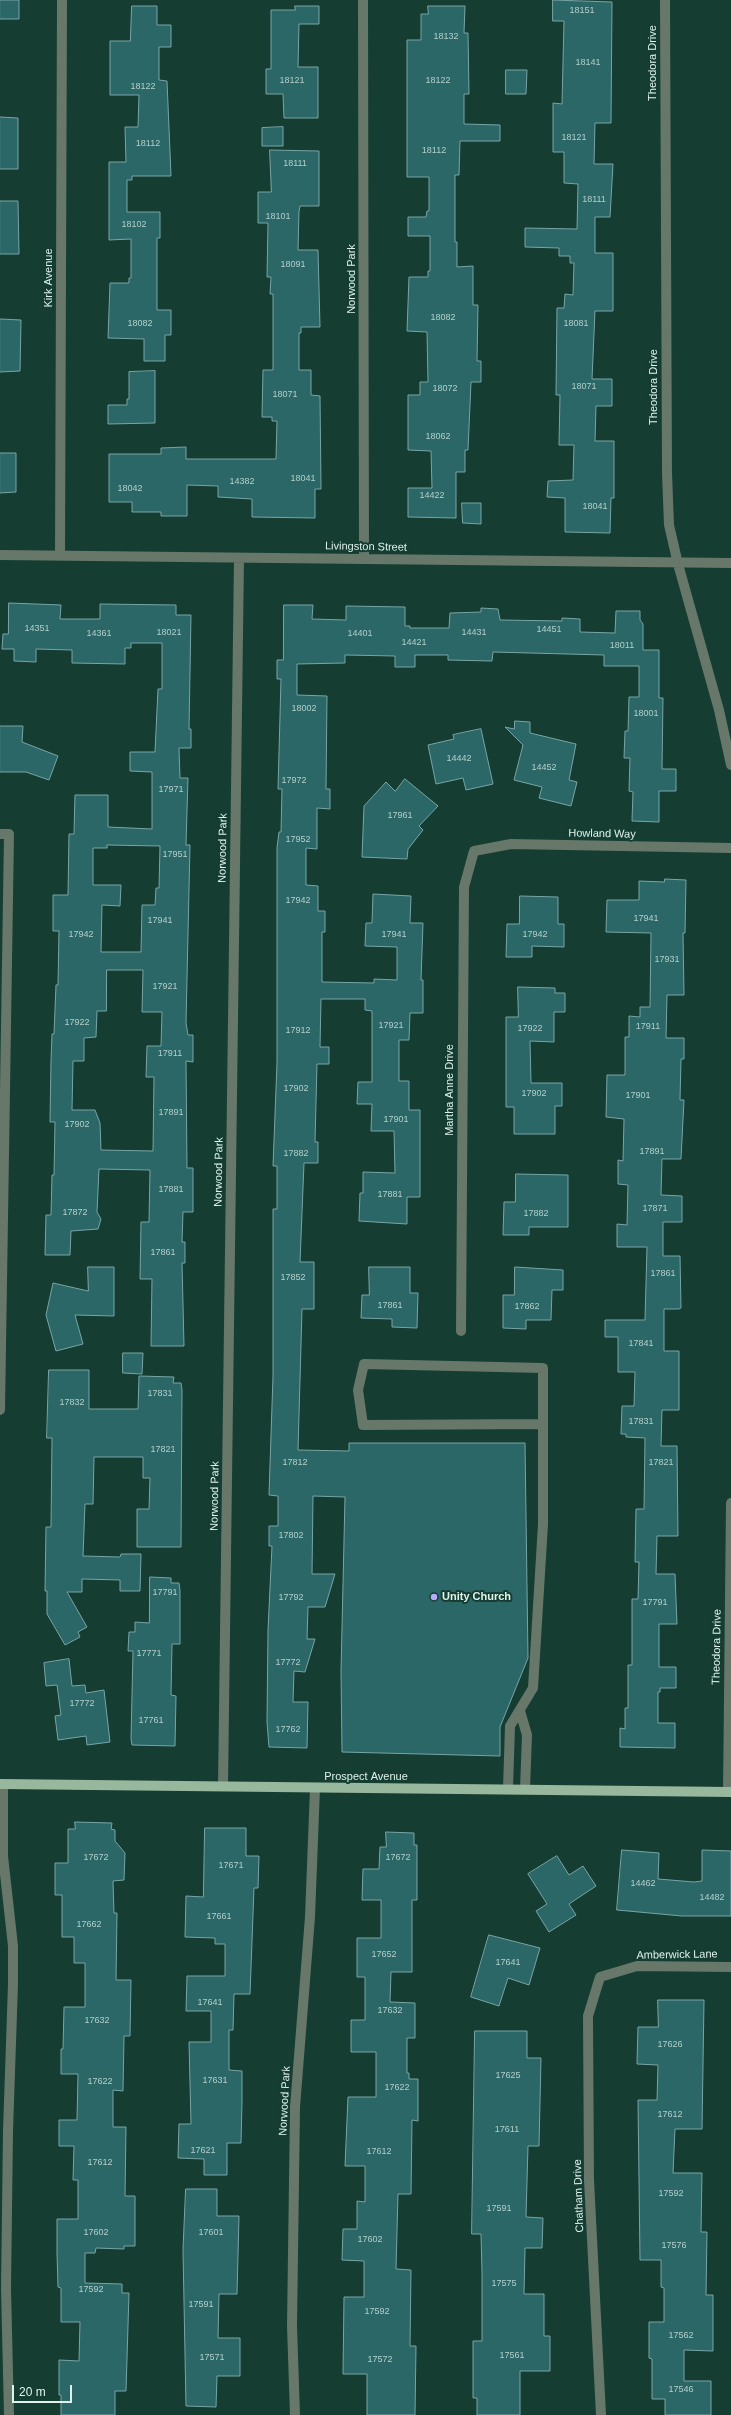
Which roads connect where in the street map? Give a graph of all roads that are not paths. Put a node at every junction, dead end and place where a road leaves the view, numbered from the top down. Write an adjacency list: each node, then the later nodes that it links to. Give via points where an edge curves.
1 (62, 0): 5 (street, Kirk Avenue)
2 (364, 0): 7 (street, Norwood Park)
3 (665, 0): 9 (street, Theodora Drive, via 667,473 669,525)
4 (0, 555): 5 (street, Livingston Street)
5 (60, 556): 6 (street, Livingston Street)
6 (239, 558): 7 (street, Livingston Street); 20 (street, Norwood Park)
7 (364, 559): 9 (street, Livingston Street)
8 (731, 563): 9 (street, Livingston Street)
9 (678, 564): 10 (street, Theodora Drive, via 719,710)
10 (731, 765)
11 (5, 834): 15 (street)
12 (731, 848): 13 (street, Howland Way, via 511,844)
13 (474, 851): 14 (street, Martha Anne Drive, via 464,887)
14 (461, 1331)
15 (0, 1410)
16 (543, 1424): 16 (street, via 543,1368 364,1364 358,1390 363,1425); 18 (street, via 543,1524 533,1688)
17 (731, 1503): 24 (street, Theodora Drive)
18 (520, 1711): 22 (street, via 510,1726); 23 (street, via 527,1735)
19 (2, 1784): 20 (main road, Prospect Avenue); 27 (street, via 3,1856 13,1984 8,2131)
20 (223, 1786): 21 (main road, Prospect Avenue)
21 (315, 1788): 22 (main road, Prospect Avenue); 28 (street, Norwood Park, via 310,1917 295,2107 292,2326)
22 (508, 1789): 23 (main road, Prospect Avenue)
23 (525, 1790): 24 (main road, Prospect Avenue)
24 (729, 1792)
25 (731, 1967): 26 (street, Amberwick Lane, via 637,1966)
26 (600, 1977): 29 (street, Chatham Drive, via 588,2016 589,2180)
27 (9, 2415)
28 (295, 2415)
29 (601, 2415)

